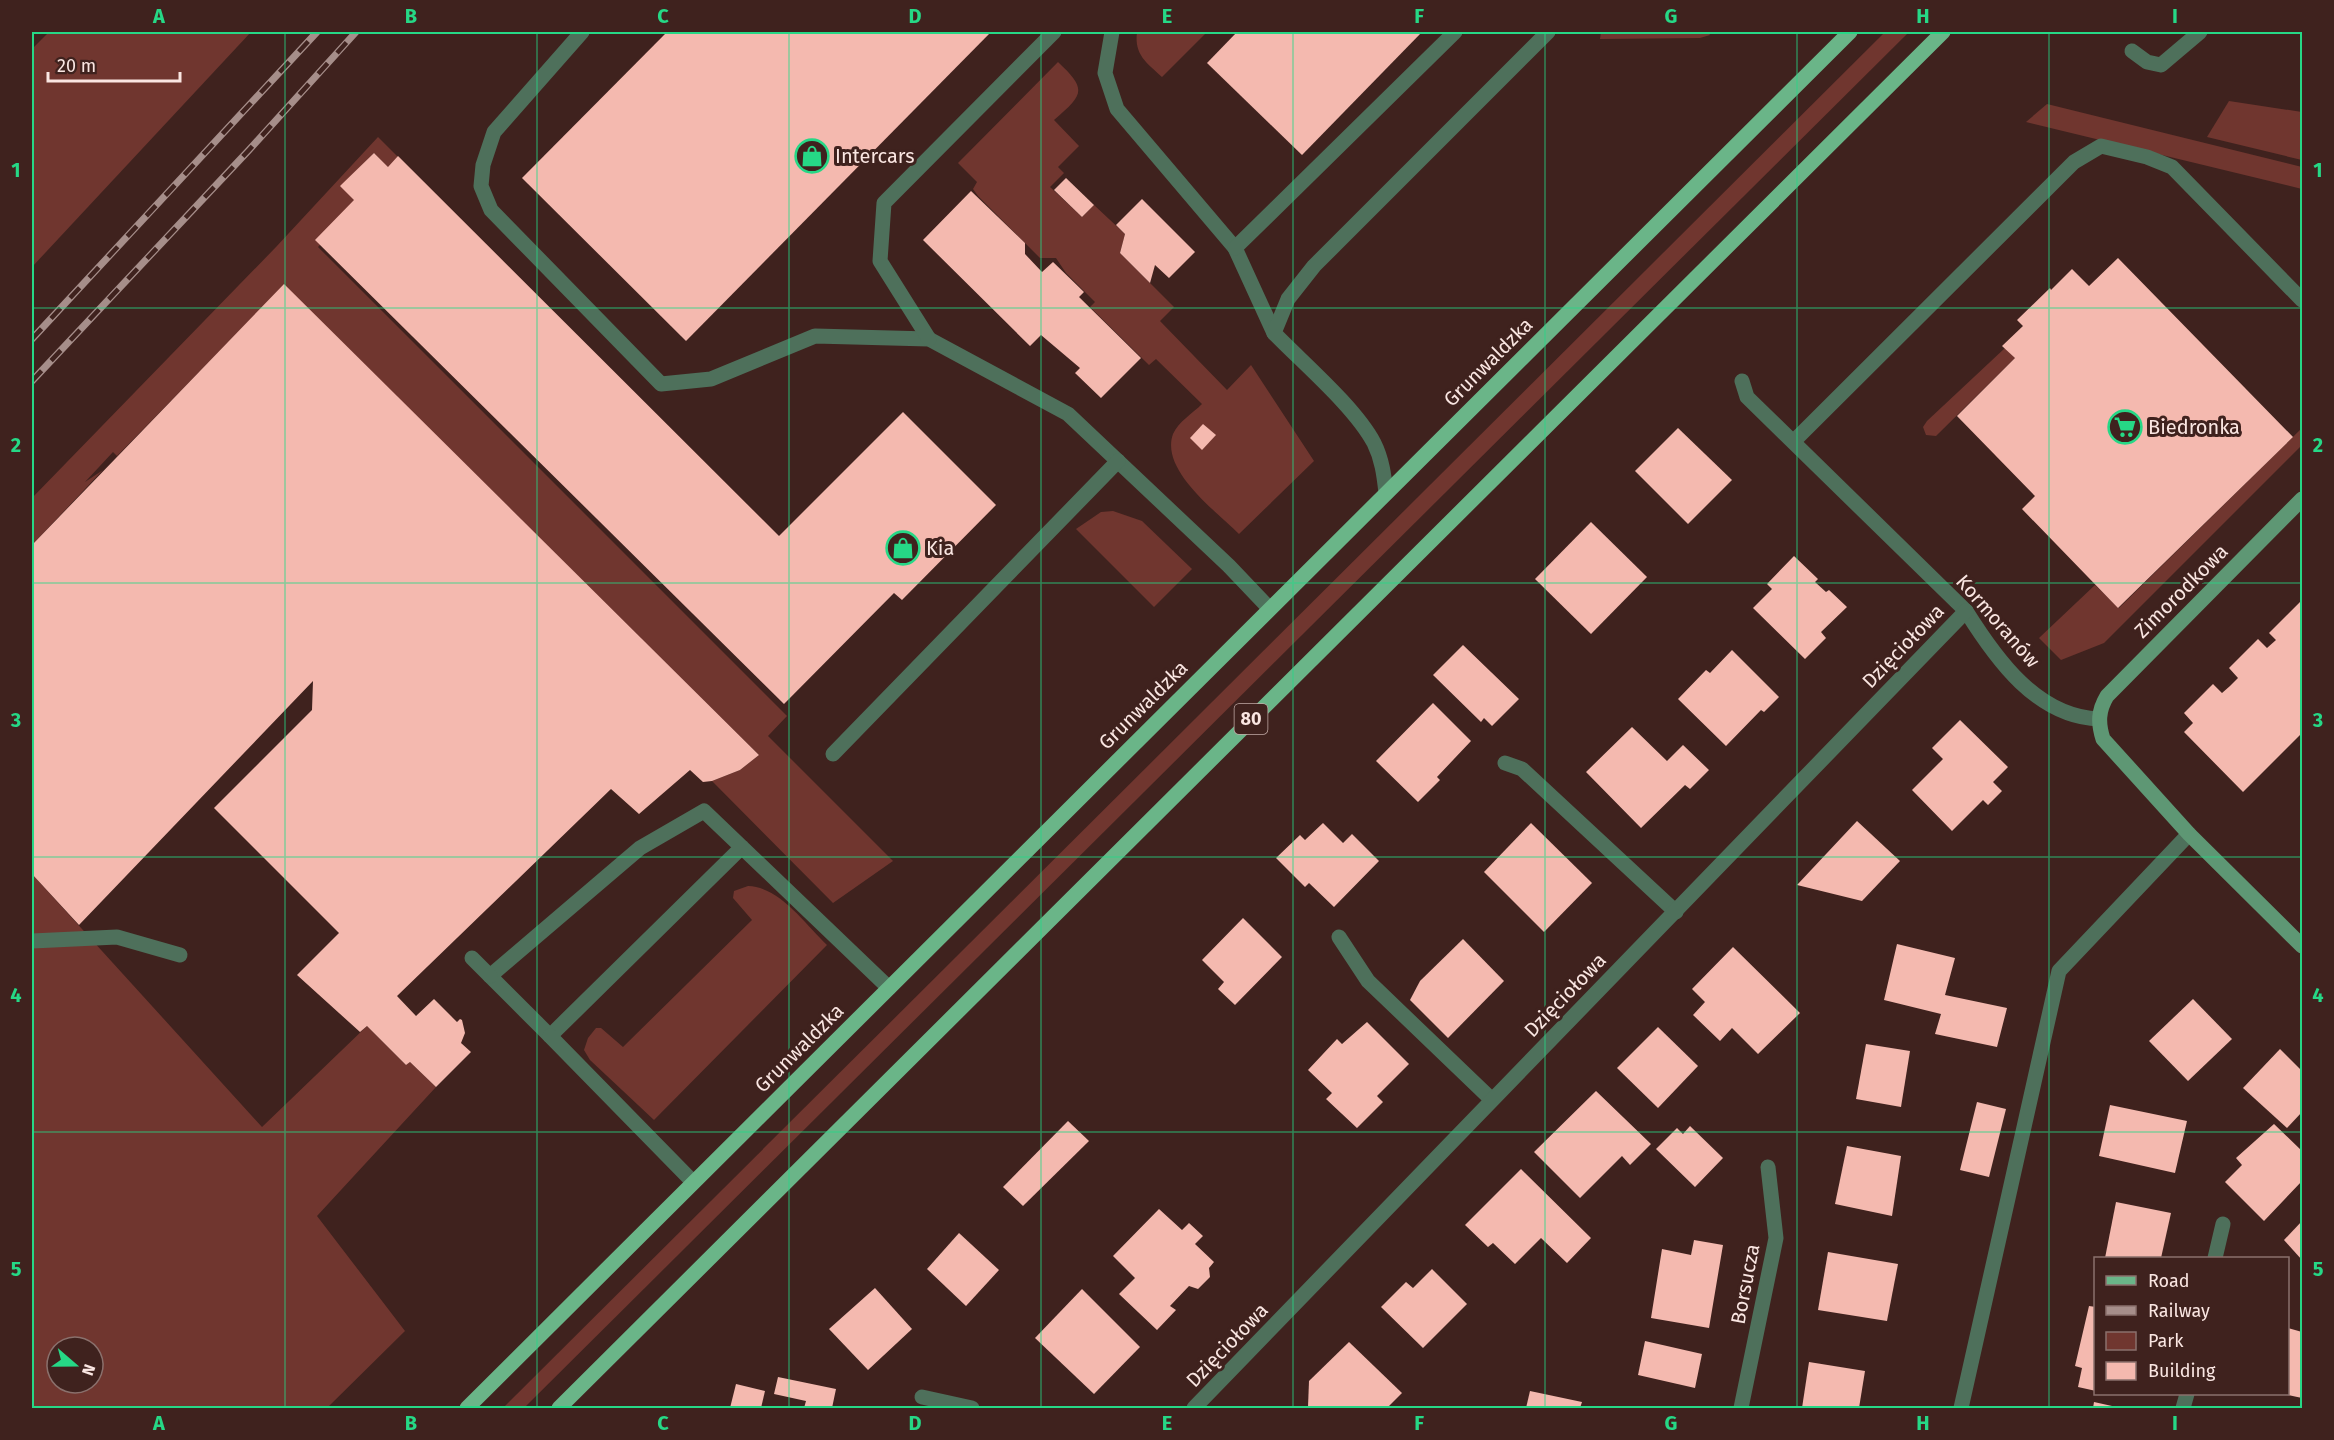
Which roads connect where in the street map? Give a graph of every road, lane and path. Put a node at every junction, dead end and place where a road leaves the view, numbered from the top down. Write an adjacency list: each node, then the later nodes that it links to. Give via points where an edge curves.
1 (582, 32): 13 (street, via 494,132 481,186 491,210 661,384 711,379 815,336)
2 (1054, 32): 13 (street, via 884,203 880,261)
3 (1112, 32): 10 (street, via 1105,73 1117,109)
4 (1455, 32): 10 (street)
5 (1548, 32): 12 (street, via 1314,266 1288,299)
6 (1850, 32): 17 (main road, Grunwaldzka)
7 (1943, 32): 43 (main road, 80)
8 (2200, 32): 9 (street, via 2161,65 2147,62)
9 (2132, 51)
10 (1235, 248): 12 (street)
11 (2302, 300): 15 (street, via 2172,167 2101,146 2074,162)
12 (1274, 333): 17 (street, via 1354,416 1373,442 1382,465)
13 (929, 339): 16 (street, via 1068,414)
14 (1742, 381): 15 (street, Kormoranów, via 1747,397)
15 (1794, 441): 20 (street, Kormoranów)
16 (1118, 461): 19 (street); 22 (street)
17 (1386, 493): 19 (main road, Grunwaldzka)
18 (2302, 499): 21 (street, Zimorodkowa, via 2107,696)
19 (1269, 608): 33 (main road, Grunwaldzka)
20 (1966, 611): 21 (street, Kormoranów, via 1988,646 2018,680 2052,706 2082,718); 26 (street, Dzięciołowa)
21 (2099, 719): 24 (street, via 2103,740)
22 (833, 754)
23 (1505, 763): 26 (street, via 1522,769)
24 (2189, 834): 29 (street); 47 (street, via 2059,971)
25 (742, 847): 32 (street, via 704,811 640,848); 33 (street); 34 (street)
26 (1676, 912): 35 (street, Dzięciołowa)
27 (1339, 938): 35 (street, via 1368,981)
28 (32, 941): 30 (street, via 117,938)
29 (2302, 946)
30 (180, 955)
31 (472, 958): 32 (street)
32 (490, 976): 34 (street)
33 (889, 988): 37 (main road, Grunwaldzka)
34 (550, 1036): 37 (street)
35 (1491, 1099): 41 (street, Dzięciołowa)
36 (1768, 1167): 46 (street, Borsucza, via 1776,1238)
37 (693, 1182): 42 (main road, Grunwaldzka)
38 (2223, 1224): 39 (street)
39 (2215, 1257)
40 (922, 1397): 44 (street)
41 (1208, 1403): 45 (street, Dzięciołowa)
42 (466, 1408)
43 (559, 1408)
44 (972, 1408)
45 (1194, 1408)
46 (1741, 1408)
47 (1961, 1408)

